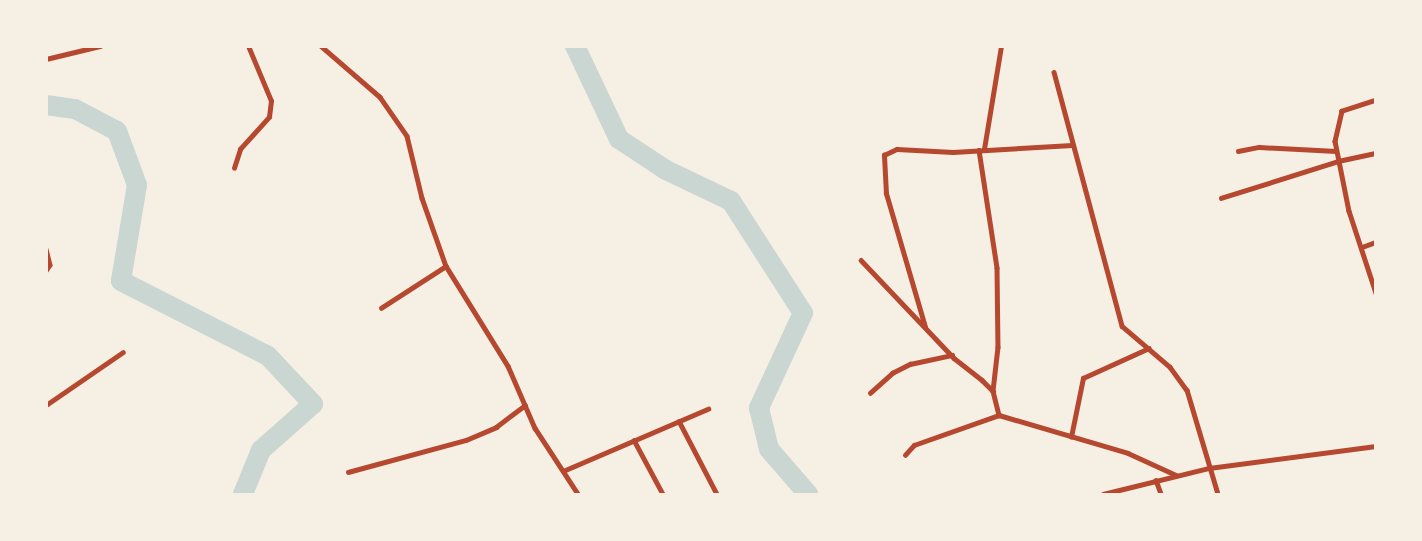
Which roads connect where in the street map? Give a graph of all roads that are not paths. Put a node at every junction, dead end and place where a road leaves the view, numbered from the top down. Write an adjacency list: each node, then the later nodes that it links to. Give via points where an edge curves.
1 (100, 46): 5 (street)
2 (248, 46): 14 (street, via 271,100 269,117 240,149)
3 (321, 46): 20 (street, via 380,97 407,136 422,198)
4 (1001, 46): 9 (street)
5 (46, 59)
6 (1054, 72): 8 (street)
7 (1376, 100): 11 (street, via 1342,111 1337,123)
8 (1072, 145): 9 (street); 25 (street, via 1122,327)
9 (981, 150): 24 (street, via 935,153 897,148 884,155 886,194); 28 (street, via 997,268 998,347)
10 (1238, 151): 11 (street, via 1259,147)
11 (1336, 151): 13 (street)
12 (1376, 153): 13 (street)
13 (1338, 160): 15 (street); 17 (street)
14 (234, 168)
15 (1221, 198)
16 (1376, 242): 17 (street)
17 (1362, 247): 22 (street)
18 (46, 249): 21 (street, via 50,266)
19 (861, 260): 24 (street)
20 (446, 266): 23 (street); 31 (street, via 508,366)
21 (46, 271)
22 (1376, 293)
23 (381, 308)
24 (925, 327): 27 (street)
25 (1149, 348): 35 (street, via 1083,378); 39 (street, via 1187,390)
26 (123, 352): 30 (street)
27 (952, 355): 28 (street); 29 (street, via 910,364 892,373)
28 (993, 391): 33 (street)
29 (870, 393)
30 (46, 405)
31 (525, 405): 40 (street); 41 (street, via 496,427 465,440)
32 (708, 409): 34 (street)
33 (999, 415): 35 (street); 38 (street, via 914,445)
34 (679, 422): 36 (street); 47 (street)
35 (1071, 436): 42 (street, via 1128,453)
36 (634, 440): 40 (street); 46 (street)
37 (1376, 446): 39 (street)
38 (905, 455)
39 (1209, 468): 42 (street); 51 (street)
40 (563, 471): 45 (street)
41 (348, 472)
42 (1176, 475): 43 (street)
43 (1156, 480): 44 (street); 50 (street)
44 (1125, 488): 48 (street); 49 (street)
45 (578, 495)
46 (663, 495)
47 (717, 495)
48 (1103, 495)
49 (1125, 495)
50 (1161, 495)
51 (1218, 495)

